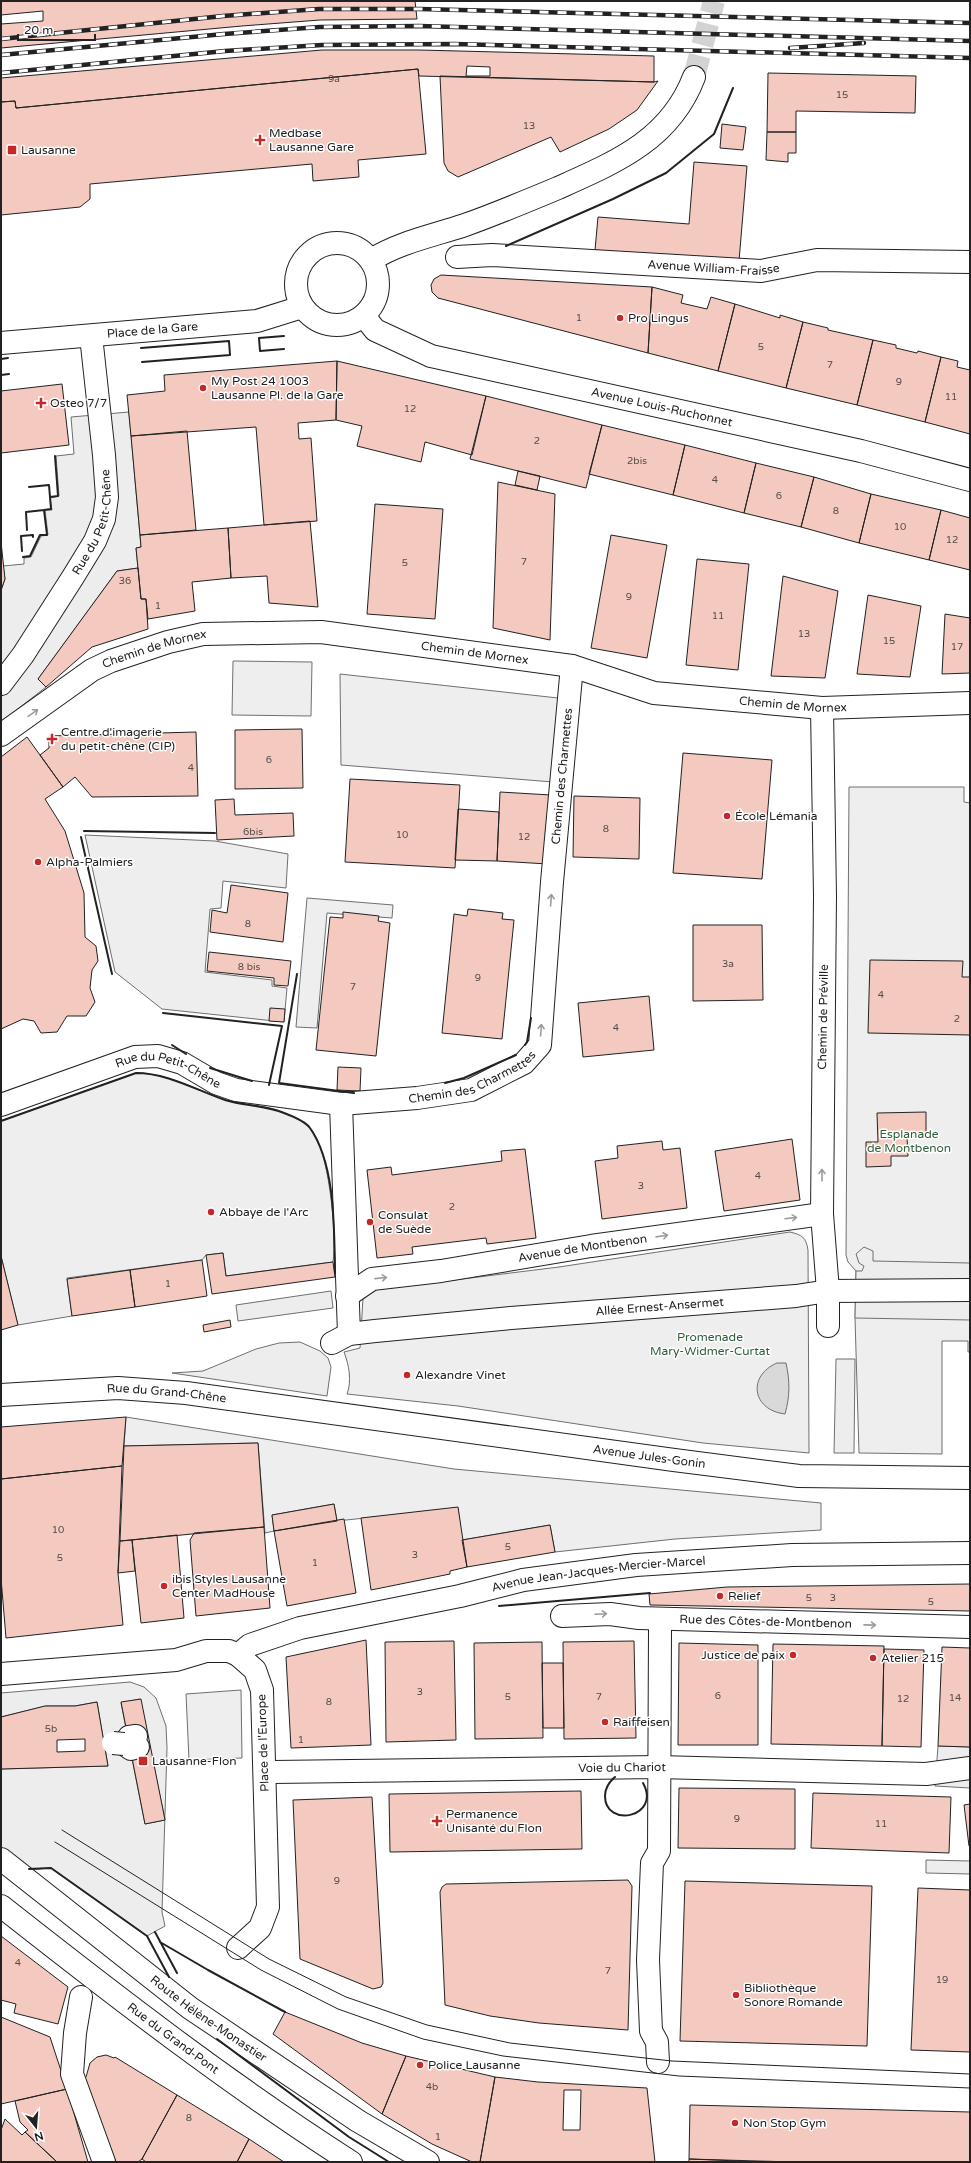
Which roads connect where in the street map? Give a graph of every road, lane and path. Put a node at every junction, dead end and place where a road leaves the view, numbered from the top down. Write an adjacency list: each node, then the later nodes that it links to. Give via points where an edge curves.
1 (694, 77): 3 (street, via 687,96 677,111 656,134 630,153 528,200 466,224 409,241)
2 (457, 257): 4 (street, Avenue William-Fraisse, via 492,255 761,271 817,260)
3 (371, 260): 5 (street, via 364,252 344,243 334,243 313,250 305,257 296,276 295,286); 6 (street, via 377,271 379,283 372,307)
4 (970, 262)
5 (302, 307): 6 (street, via 311,317 324,324 338,326); 7 (street, Place de la Gare, via 257,321)
6 (364, 316): 9 (street, Avenue Louis-Ruchonnet, via 375,330 431,356 861,451)
7 (91, 336): 8 (street, Place de la Gare); 11 (street, Rue du Petit-Chêne, via 107,497 104,519 95,541 73,577 23,655)
8 (1, 344)
9 (970, 480)
10 (572, 666): 13 (street, Chemin de Mornex, via 654,693); 14 (street, Chemin de Mornex, one-way to 10, via 92,670 168,642 203,634 321,632); 15 (street, Chemin des Charmettes, one-way to 10, via 417,1098 471,1090 524,1063 540,1045)
11 (1, 684)
12 (970, 703): 13 (street, Chemin de Mornex)
13 (822, 708): 17 (street, Chemin de Préville, one-way to 13, via 825,896)
14 (1, 735)
15 (341, 1104): 16 (street, Rue du Petit-Chêne, via 236,1090 216,1083 182,1063 158,1056 136,1057); 20 (street)
16 (1, 1105)
17 (822, 1214): 19 (street, Chemin de Préville); 20 (street, Avenue de Montbenon, one-way to 17, via 372,1279)
18 (970, 1290): 19 (street, Allée Ernest-Ansermet)
19 (828, 1291): 20 (street, Allée Ernest-Ansermet, via 796,1296 511,1318 341,1339); 21 (street, Chemin de Préville)
20 (348, 1296)
21 (828, 1326)
22 (1, 1395): 23 (street, Rue du Grand-Chêne, via 118,1388 186,1393)
23 (330, 1413): 24 (street, Avenue Jules-Gonin, via 799,1476)
24 (970, 1478)
25 (970, 1553): 29 (street, Avenue Jean-Jacques-Mercier-Marcel, via 792,1555 636,1565 523,1580 460,1596 300,1628 250,1645)
26 (562, 1616): 27 (street, Rue des Côtes-de-Montbenon, one-way to 27, via 610,1614 639,1618)
27 (970, 1627)
28 (660, 1630): 31 (street)
29 (238, 1655): 30 (street, Place de l'Europe, via 228,1651 206,1650 176,1660); 36 (street, Place de l'Europe, via 256,1670 262,1690 268,1907 260,1928)
30 (1, 1674)
31 (658, 1767): 32 (street, Voie du Chariot, via 926,1774); 33 (street, Voie du Chariot); 38 (street, via 659,1851 652,1863 648,1960 652,2031 657,2042)
32 (970, 1768)
33 (273, 1772)
34 (1, 1859): 41 (street, Route Hélène-Monastier, via 190,2008 358,2121)
35 (1, 1906): 40 (street, Rue du Grand-Pont, via 94,1979 300,2129)
36 (238, 1948)
37 (81, 1997): 39 (street, via 72,2074)
38 (658, 2062)
39 (104, 2162)
40 (351, 2162)
41 (428, 2162)

